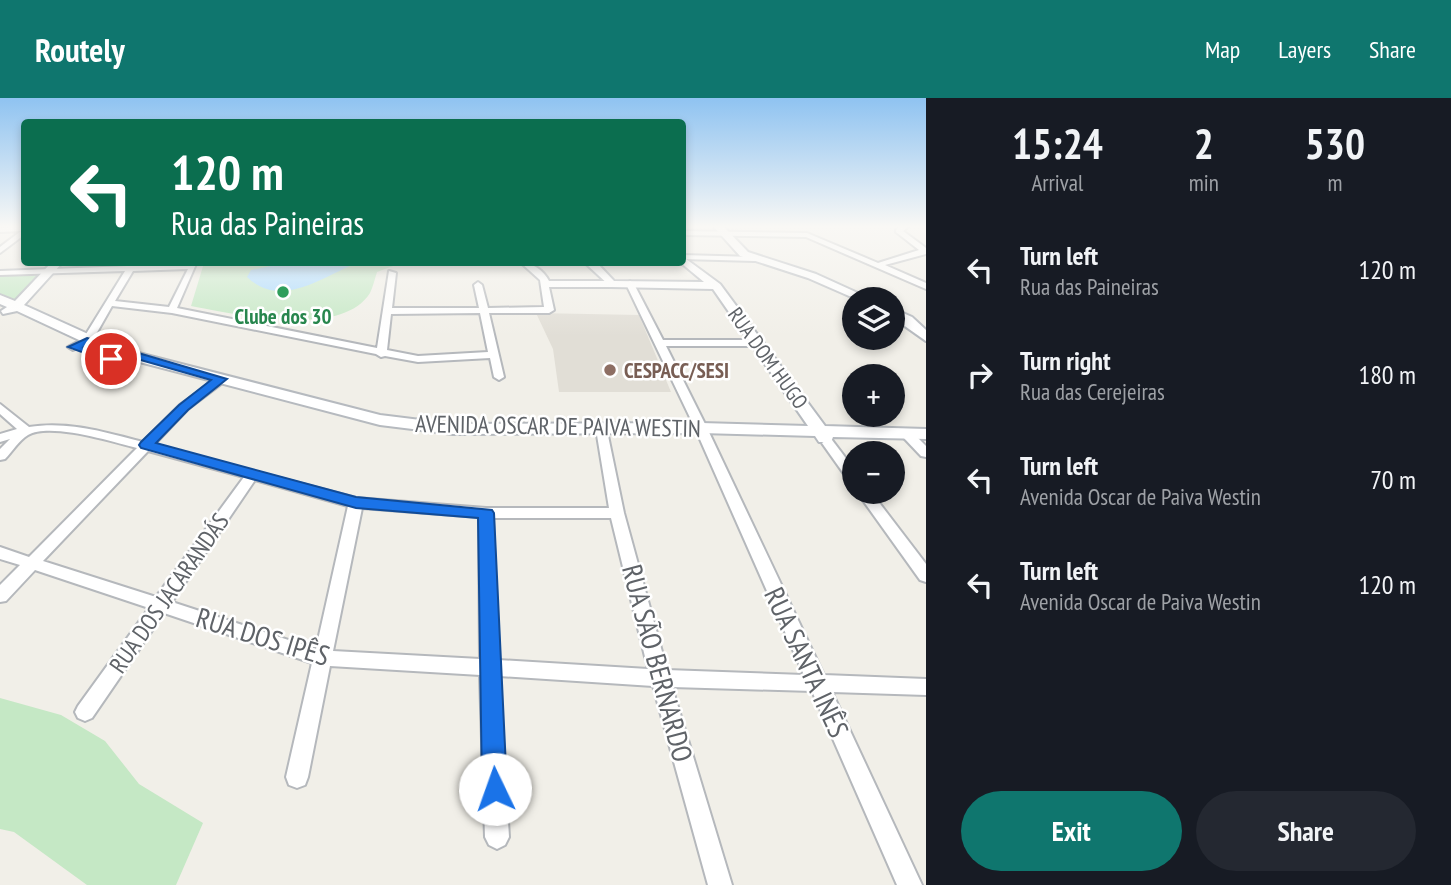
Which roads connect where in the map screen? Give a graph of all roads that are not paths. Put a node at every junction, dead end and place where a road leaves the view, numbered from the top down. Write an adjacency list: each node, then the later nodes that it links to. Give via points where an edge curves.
1 (688, 263): 18 (street, RUA DOM HUGO)
2 (770, 263): 20 (street)
3 (873, 263): 5 (street)
4 (886, 263): 5 (street)
5 (878, 265): 19 (street)
6 (93, 266): 11 (street)
7 (132, 266): 21 (street)
8 (193, 266): 23 (street)
9 (529, 266): 14 (street)
10 (593, 266): 15 (street)
11 (53, 267): 12 (street); 22 (street)
12 (0, 273)
13 (392, 273): 24 (street)
14 (545, 284): 15 (street); 25 (street, via 549,310)
15 (611, 284): 16 (street)
16 (630, 284): 18 (street); 28 (street, RUA SANTA INÊS)
17 (478, 285): 25 (street)
18 (716, 286): 29 (street, RUA DOM HUGO)
19 (926, 286)
20 (842, 289)
21 (108, 303): 23 (street); 30 (street)
22 (5, 307): 30 (street, AVENIDA OSCAR DE PAIVA WESTIN)
23 (172, 310): 31 (street)
24 (387, 311): 25 (street); 31 (street)
25 (483, 312): 32 (street)
26 (905, 320): 27 (street)
27 (923, 332)
28 (659, 343): 29 (street); 37 (street, RUA SANTA INÊS)
29 (759, 343): 39 (street, RUA DOM HUGO)
30 (80, 344): 34 (street, AVENIDA OSCAR DE PAIVA WESTIN)
31 (380, 354): 32 (street, via 418,359)
32 (492, 355): 33 (street)
33 (499, 377)
34 (216, 382): 38 (street, AVENIDA OSCAR DE PAIVA WESTIN, via 425,435); 42 (street)
35 (0, 408): 36 (street)
36 (26, 430): 40 (street); 42 (street, via 68,428); 43 (street)
37 (703, 434): 38 (street, AVENIDA OSCAR DE PAIVA WESTIN); 39 (street, AVENIDA OSCAR DE PAIVA WESTIN); 58 (street, RUA SANTA INÊS)
38 (603, 435): 49 (street, RUA SÃO BERNARDO)
39 (824, 436): 41 (street, AVENIDA OSCAR DE PAIVA WESTIN); 44 (street)
40 (0, 438)
41 (920, 442)
42 (146, 445): 45 (street); 51 (street)
43 (0, 456)
44 (842, 461)
45 (253, 474): 46 (street); 54 (street, RUA DOS JACARANDÁS)
46 (356, 503): 48 (street); 55 (street)
47 (873, 504): 52 (street)
48 (486, 513): 49 (street); 56 (street)
49 (617, 513): 57 (street, RUA SÃO BERNARDO)
50 (0, 553): 51 (street, RUA DOS IPÊS)
51 (31, 563): 53 (street); 54 (street, RUA DOS IPÊS)
52 (926, 576)
53 (0, 596)
54 (161, 605): 55 (street, RUA DOS IPÊS); 60 (street, RUA DOS JACARANDÁS)
55 (321, 658): 56 (street, RUA DOS IPÊS); 61 (street)
56 (489, 669): 57 (street, RUA DOS IPÊS); 62 (street)
57 (660, 678): 58 (street, RUA DOS IPÊS); 63 (street, RUA SÃO BERNARDO)
58 (817, 683): 59 (street, RUA DOS IPÊS); 64 (street, RUA SANTA INÊS)
59 (926, 687)
60 (85, 712)
61 (297, 777)
62 (497, 837)
63 (720, 885)
64 (910, 885)

